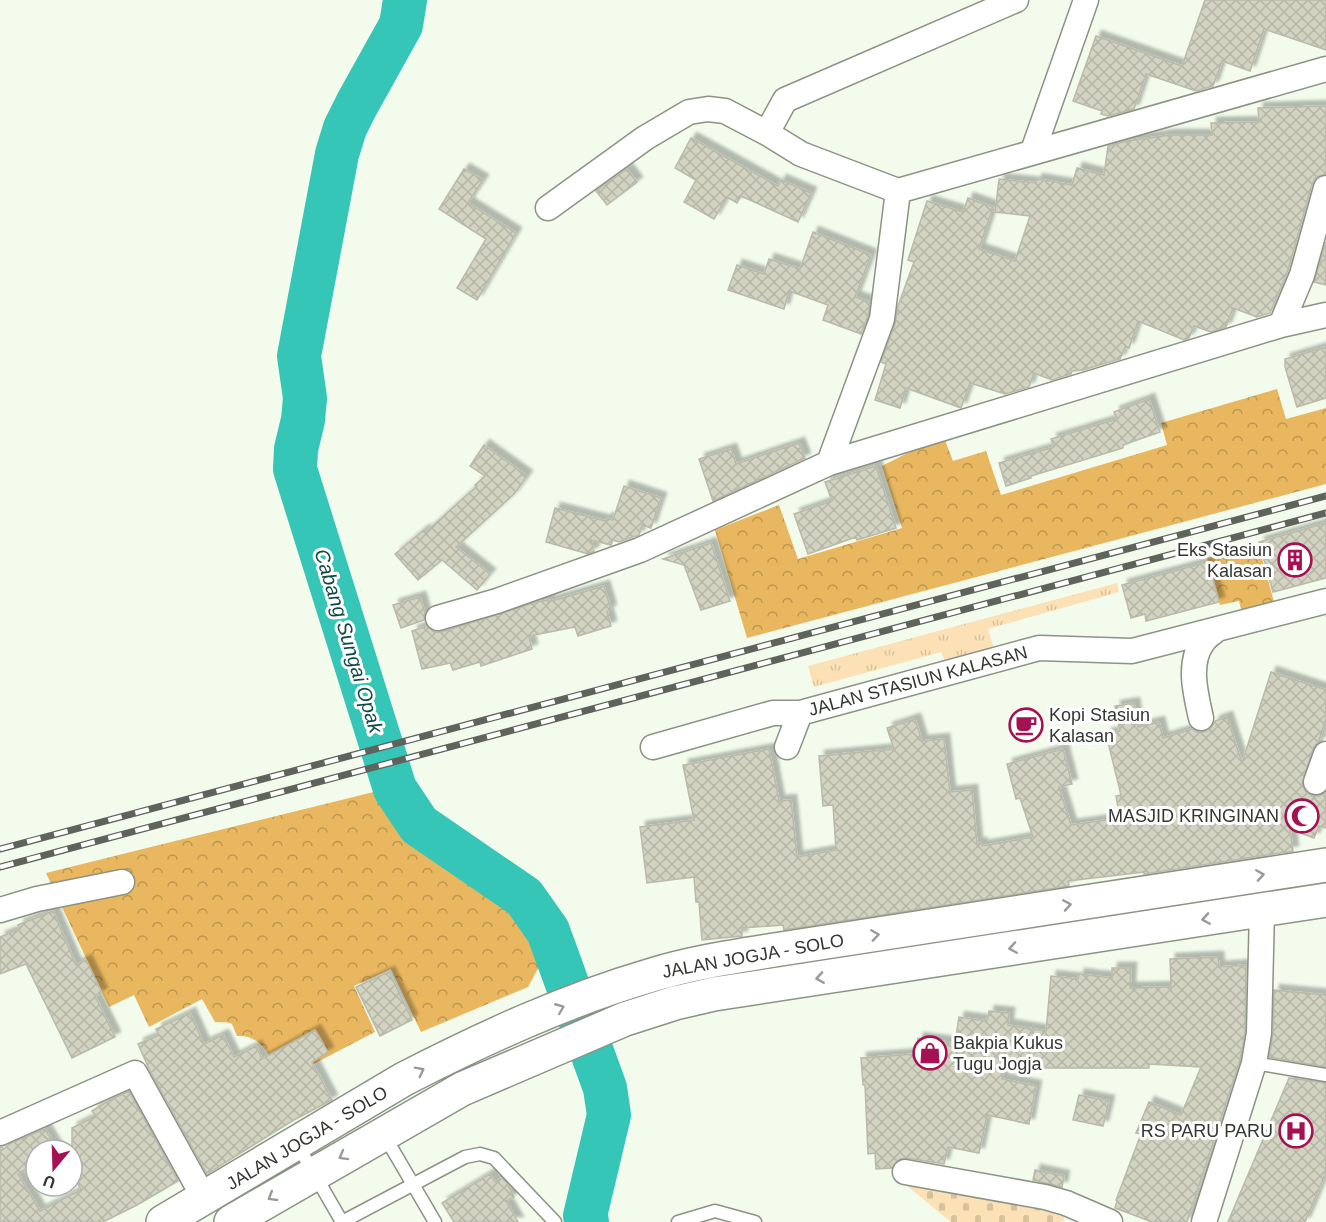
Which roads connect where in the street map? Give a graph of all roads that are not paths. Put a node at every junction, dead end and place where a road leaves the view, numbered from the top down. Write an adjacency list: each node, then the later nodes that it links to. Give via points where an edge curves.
1 (1016, 0): 4 (street, via 785,100)
2 (1086, 0): 5 (street)
3 (1326, 69): 5 (street)
4 (767, 133): 7 (street, via 801,154); 8 (street, via 725,111 689,112 645,138)
5 (1032, 151): 7 (street)
6 (1326, 188): 10 (street, via 1302,275)
7 (898, 191): 11 (street, via 882,319)
8 (548, 208)
9 (1326, 315): 10 (street)
10 (1281, 326): 11 (street)
11 (829, 463): 13 (street, via 640,550)
12 (1326, 602): 14 (street, JALAN STASIUN KALASAN)
13 (438, 618)
14 (1218, 629): 15 (street, JALAN STASIUN KALASAN, via 1132,651 1039,648); 16 (street, via 1202,642 1195,660 1194,684)
15 (800, 713): 17 (street, JALAN STASIUN KALASAN, via 773,713); 18 (street)
16 (1201, 718)
17 (653, 747)
18 (787, 747)
19 (1326, 754): 20 (street)
20 (1316, 782)
21 (1326, 865): 30 (highway, JALAN JOGJA - SOLO, one-way to 21, via 404,1079 508,1029 654,974 704,962)
22 (122, 882): 24 (street)
23 (1326, 900): 25 (highway, JALAN JOGJA - SOLO)
24 (0, 910)
25 (1262, 910): 26 (street); 28 (highway, JALAN JOGJA - SOLO, one-way to 28, via 675,1003 525,1060 435,1102)
26 (1254, 1063): 27 (lane); 43 (street)
27 (1326, 1075)
28 (384, 1133): 32 (highway, JALAN JOGJA - SOLO, one-way to 32); 33 (lane)
29 (0, 1134): 34 (street, via 135,1073)
30 (297, 1143): 32 (lane); 34 (highway, JALAN JOGJA - SOLO)
31 (905, 1172): 42 (street, via 1045,1197)
32 (313, 1173): 36 (highway, JALAN JOGJA - SOLO, one-way to 36); 37 (lane)
33 (414, 1184): 37 (lane); 38 (lane); 39 (lane, via 465,1157 480,1154 494,1158)
34 (204, 1198): 35 (highway, JALAN JOGJA - SOLO)
35 (164, 1222)
36 (231, 1222)
37 (342, 1222)
38 (435, 1222)
39 (555, 1222)
40 (678, 1222): 41 (lane, via 715,1211)
41 (755, 1222)
42 (1110, 1222)
43 (1204, 1222)

